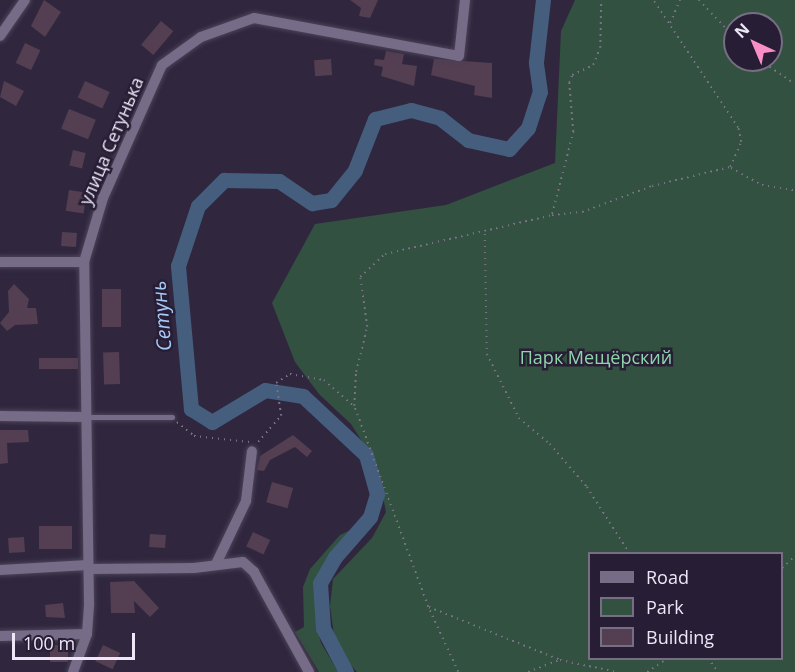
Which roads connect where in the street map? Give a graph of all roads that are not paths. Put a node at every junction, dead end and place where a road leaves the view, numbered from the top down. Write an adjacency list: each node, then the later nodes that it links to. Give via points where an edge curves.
1 (25, 0): 3 (street)
2 (465, 0): 5 (street, улица Сетунька, via 459,56 254,18 201,37 162,65 136,114)
3 (0, 36)
4 (0, 262): 5 (street)
5 (84, 262): 7 (street)
6 (0, 416): 7 (street)
7 (86, 417): 8 (lane); 11 (street)
8 (172, 417)
9 (252, 451): 10 (street, via 246,501)
10 (216, 564): 11 (street); 16 (street, via 236,561 249,566)
11 (89, 567): 12 (street); 13 (street)
12 (0, 570)
13 (87, 634): 14 (street); 15 (street)
14 (0, 636)
15 (73, 672)
16 (309, 672)

